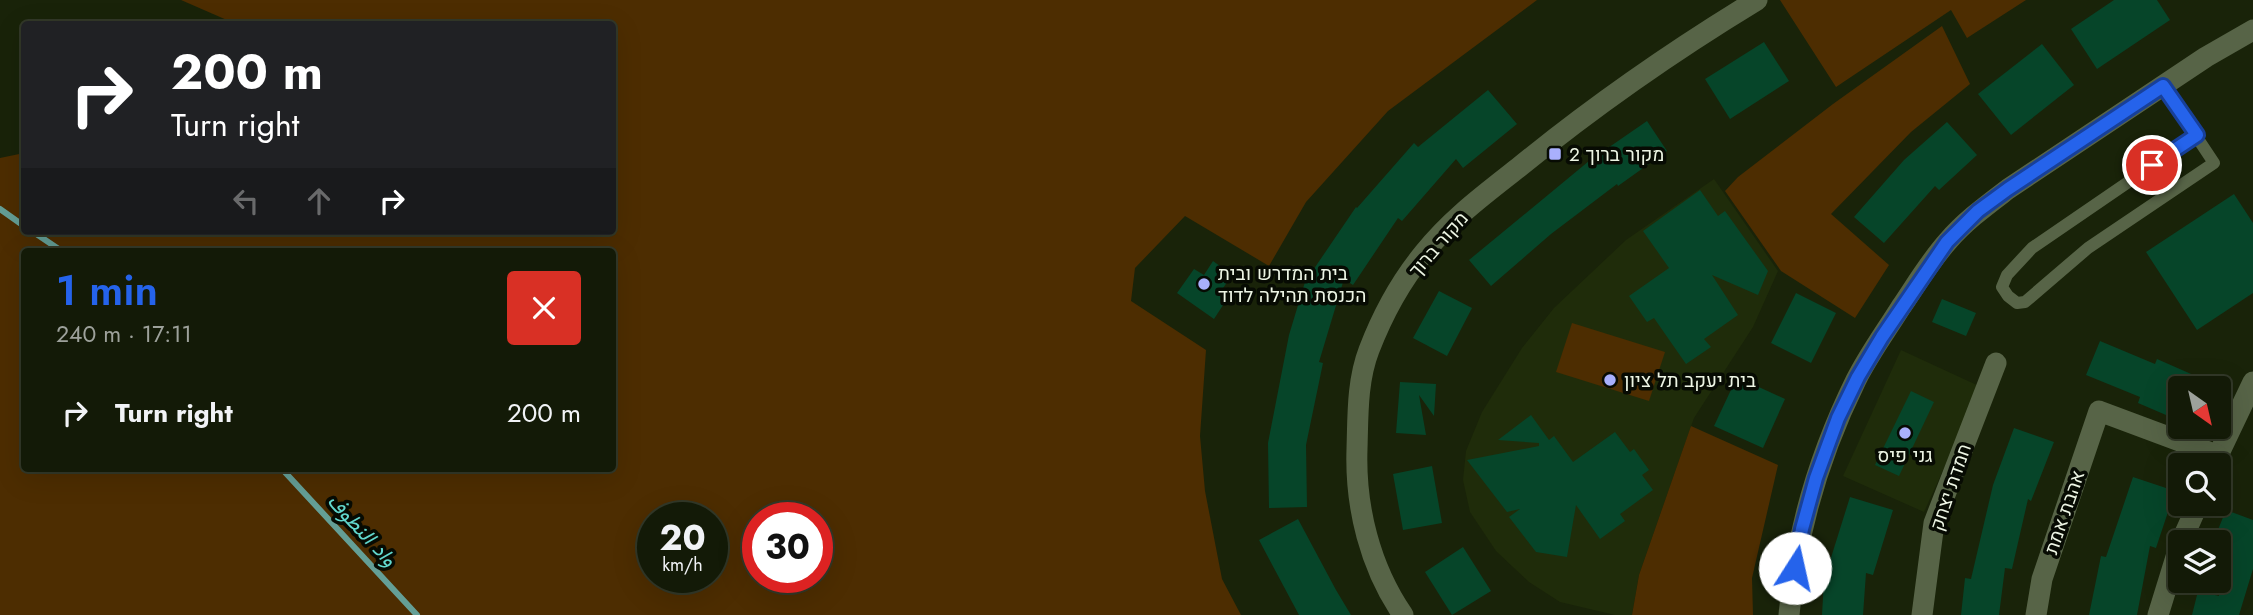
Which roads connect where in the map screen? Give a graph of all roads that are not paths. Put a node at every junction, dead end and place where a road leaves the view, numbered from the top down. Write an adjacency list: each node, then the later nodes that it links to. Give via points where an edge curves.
1 (1757, 0): 10 (street, מקור ברוך, via 1584,114 1455,219 1424,253 1395,296 1368,351 1358,398 1356,469 1362,521 1374,560)
2 (2253, 30): 3 (street)
3 (2163, 86): 4 (lane); 11 (street, via 1978,211 1947,242 1914,287 1838,418 1802,529)
4 (2197, 135): 4 (lane, via 2032,248 2007,275 2001,287 2008,296 2017,303 2025,302 2088,248 2214,163)
5 (1996, 363): 12 (street, חמדת יצחק, via 1934,523)
6 (2253, 382): 8 (street)
7 (2198, 453): 13 (street, אהבת אמת, via 2099,411 2042,579)
8 (2218, 453)
9 (2168, 584): 14 (street)
10 (1402, 615)
11 (1789, 615)
12 (1922, 615)
13 (2036, 615)
14 (2158, 615)

